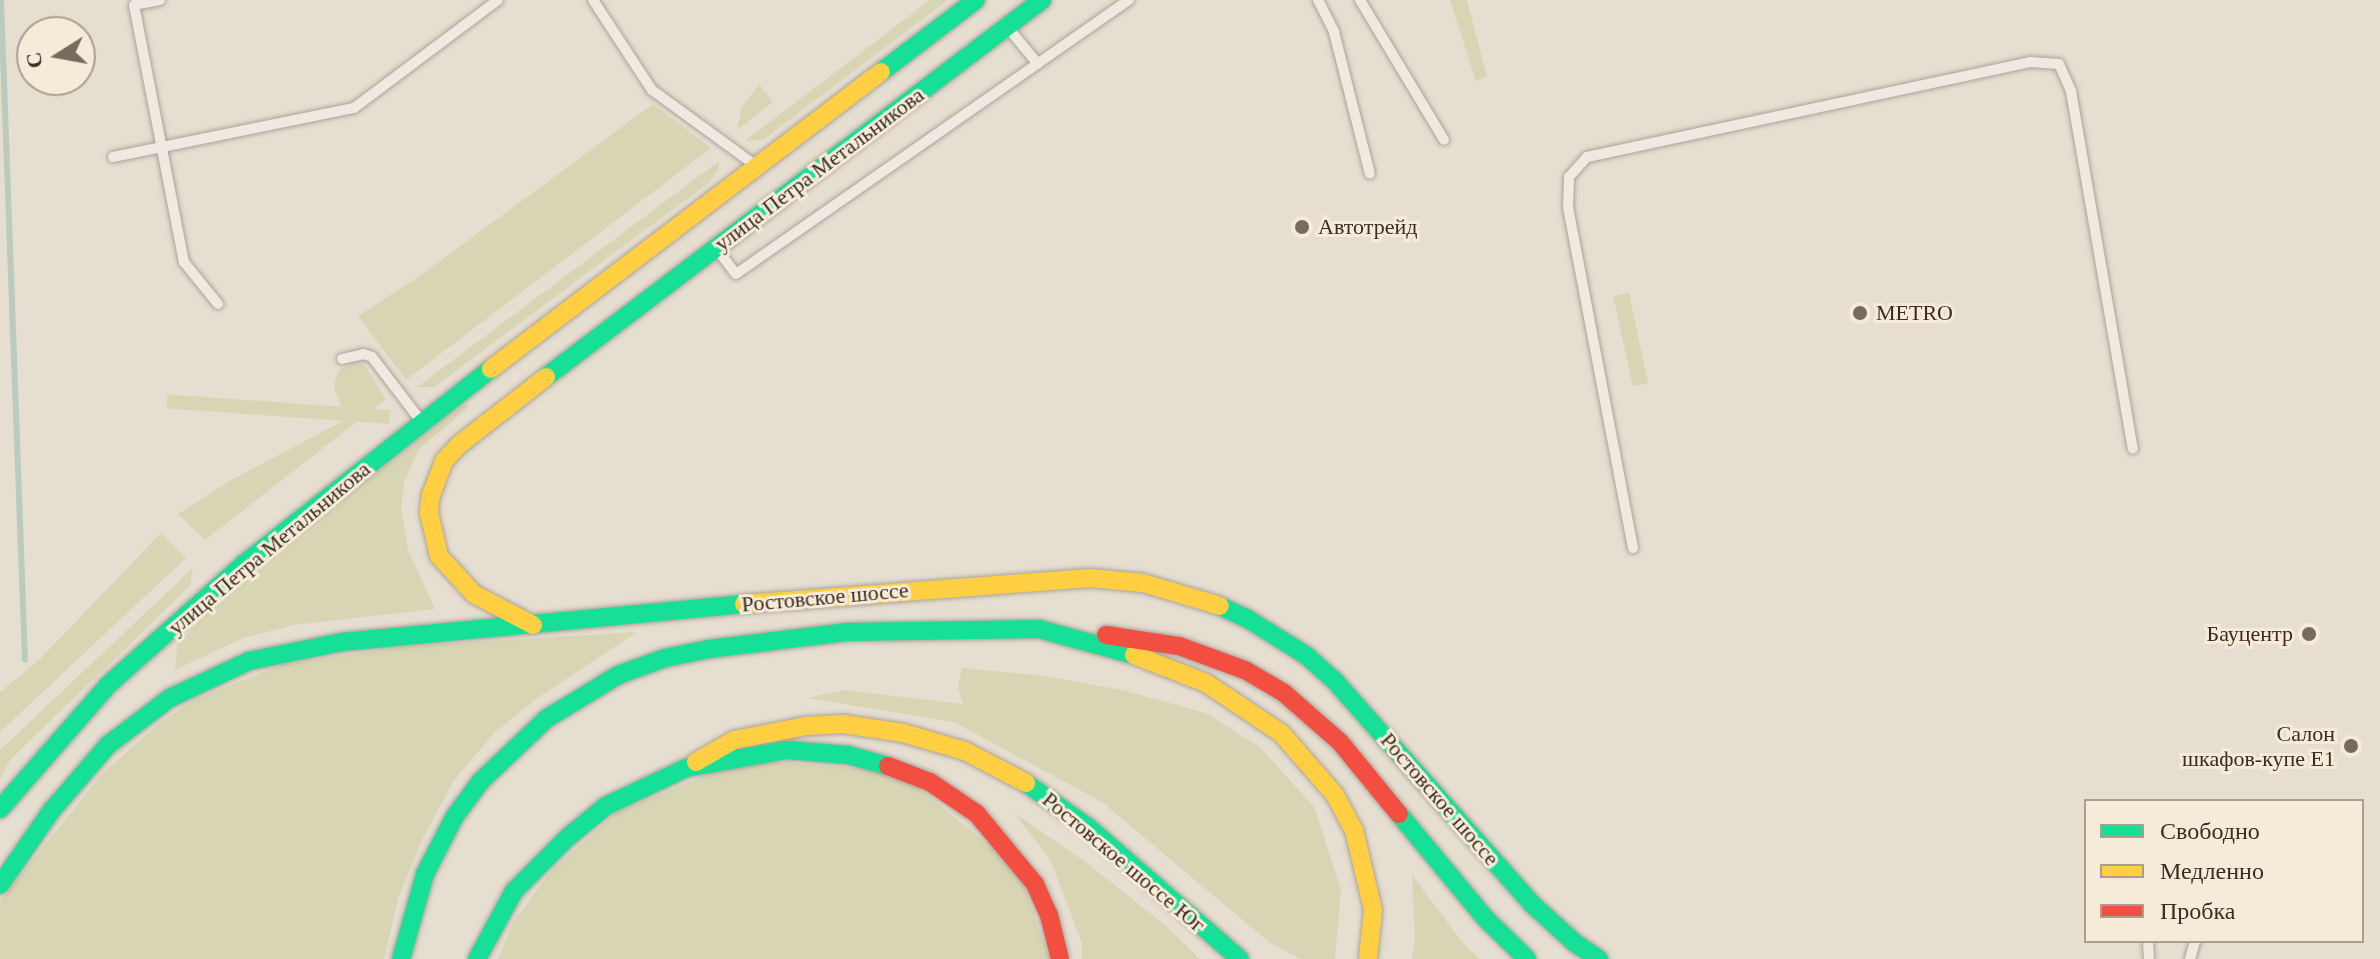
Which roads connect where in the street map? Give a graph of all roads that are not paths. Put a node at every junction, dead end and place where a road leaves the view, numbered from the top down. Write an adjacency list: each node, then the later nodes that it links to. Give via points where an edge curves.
1 (160, 0): 12 (lane, via 134,5)
2 (498, 0): 12 (lane, via 354,108)
3 (593, 0): 14 (lane, via 652,90)
4 (976, 0): 14 (main road, улица Петра Метальникова)
5 (1042, 0): 9 (main road, улица Петра Метальникова)
6 (1129, 0): 10 (lane)
7 (1318, 0): 15 (lane, via 1334,32)
8 (1360, 0): 11 (lane)
9 (1007, 27): 10 (lane); 16 (main road, улица Петра Метальникова)
10 (1038, 64): 16 (lane, via 736,274)
11 (1444, 140)
12 (162, 147): 13 (lane); 17 (lane, via 184,262)
13 (113, 157)
14 (757, 166): 18 (main road, улица Петра Метальникова)
15 (1370, 174)
16 (715, 247): 19 (main road, улица Петра Метальникова)
17 (218, 304)
18 (563, 313): 19 (main road, via 574,339); 21 (main road, улица Петра Метальникова)
19 (596, 339): 24 (main road, улица Петра Метальникова, via 460,444 444,461 431,495 432,536 439,556 474,594)
20 (342, 359): 21 (lane, via 372,357)
21 (422, 423): 27 (main road, улица Петра Метальникова, via 245,563 108,685)
22 (2133, 449): 23 (lane, via 2071,91 2059,64 2030,62 1587,157 1569,177 1568,208)
23 (1633, 548)
24 (533, 625): 28 (main road, Ростовское шоссе, via 292,649 201,681 108,745 52,810); 35 (main road, Ростовское шоссе, via 1060,578 1170,588 1248,619 1307,656 1402,753 1532,904)
25 (1039, 629): 29 (main road, via 848,632 709,649 618,675 546,719 474,790 425,874); 33 (main road, via 1159,662 1206,683 1281,733 1335,795 1354,830 1373,910); 34 (main road, via 1179,646 1245,670 1284,693 1340,742 1486,919)
26 (686, 768): 30 (main road, via 606,806 567,838 514,891); 31 (main road, via 787,750 848,755 930,782 977,814 1021,863 1049,915); 32 (main road, Ростовское шоссе Юг, via 734,740 806,726 843,724 903,733 965,751 1036,789 1088,827)
27 (0, 809)
28 (0, 885)
29 (401, 959)
30 (477, 959)
31 (1060, 959)
32 (1240, 959)
33 (1368, 959)
34 (1527, 959)
35 (1599, 959)

